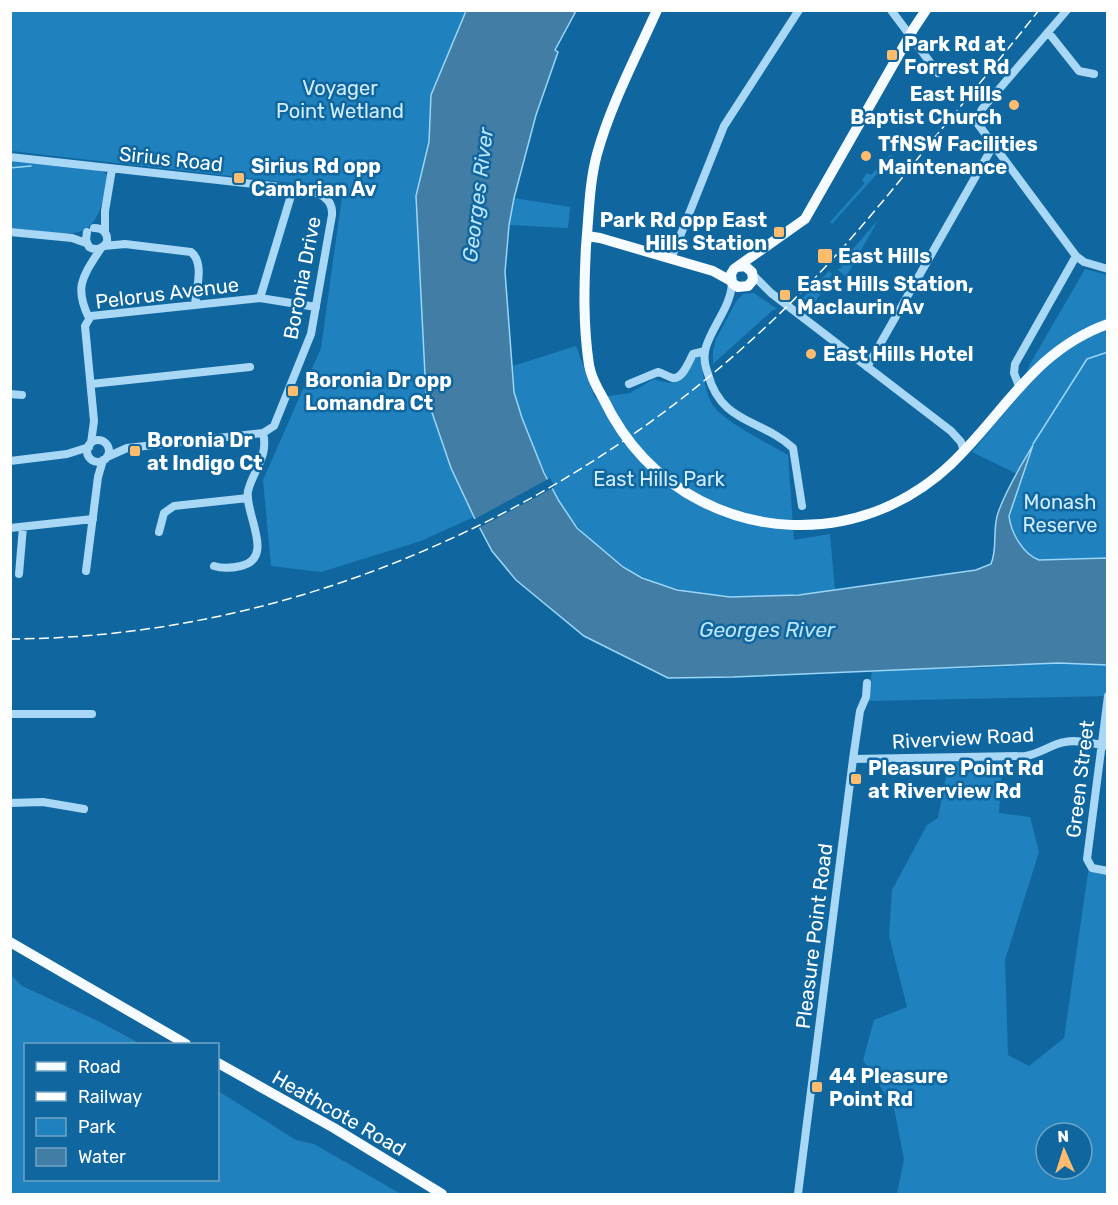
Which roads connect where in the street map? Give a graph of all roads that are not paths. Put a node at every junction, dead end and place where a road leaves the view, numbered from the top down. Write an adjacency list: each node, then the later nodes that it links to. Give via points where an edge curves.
1 (657, 10): 19 (main road, via 612,108 598,150)
2 (799, 10): 26 (street, via 724,126)
3 (891, 10): 7 (street)
4 (926, 10): 7 (main road)
5 (1067, 10): 6 (street)
6 (1048, 32): 9 (street, via 1079,71); 10 (street, via 979,114 979,128)
7 (910, 34): 8 (street); 23 (main road, via 805,219)
8 (938, 73)
9 (1094, 74)
10 (993, 146): 25 (street); 42 (street)
11 (10, 157): 12 (street, Sirius Road)
12 (112, 169): 13 (street, Sirius Road); 15 (street)
13 (292, 189): 14 (street, Sirius Road); 35 (street)
14 (327, 197): 38 (street, Boronia Drive, via 332,211)
15 (105, 211): 16 (street); 18 (street)
16 (91, 230): 18 (street); 20 (street); 22 (street)
17 (10, 232): 20 (street)
18 (106, 234): 21 (street); 24 (street)
19 (587, 236): 26 (main road); 56 (main road, via 584,324 594,382 622,434 665,478 691,496 713,507 767,523 847,520 919,490)
20 (72, 238): 22 (street)
21 (125, 244): 24 (street); 37 (street, via 194,254 198,264)
22 (89, 245): 24 (street); 27 (street)
23 (769, 245): 28 (main road); 31 (main road, via 755,260)
24 (103, 247): 27 (street)
25 (1076, 256): 29 (street); 46 (street, via 1015,364)
26 (671, 259): 30 (main road)
27 (91, 262): 39 (street, via 82,283)
28 (736, 268): 30 (main road); 31 (main road, via 745,266); 32 (main road, via 731,274)
29 (1107, 269)
30 (713, 271): 32 (main road)
31 (752, 272): 33 (main road, via 753,280); 34 (street)
32 (732, 282): 33 (main road); 36 (street)
33 (746, 287): 34 (street); 36 (street)
34 (771, 293): 42 (street)
35 (260, 298): 37 (street, Pelorus Avenue); 38 (street, Pelorus Avenue)
36 (730, 299): 41 (street)
37 (195, 305): 39 (street, Pelorus Avenue)
38 (316, 307): 51 (street, Boronia Drive, via 310,337 276,423)
39 (89, 318): 44 (street, Pelorus Avenue, via 85,326)
40 (1107, 324): 46 (main road, via 1065,345)
41 (705, 351): 45 (street, via 693,354 679,376 673,378 658,372); 63 (street, via 712,388 724,406 793,448)
42 (867, 366): 50 (street)
43 (250, 367): 44 (street)
44 (91, 384): 49 (street, Pelorus Avenue)
45 (629, 384)
46 (1019, 386): 52 (main road)
47 (10, 394): 48 (street)
48 (22, 395)
49 (94, 421): 53 (street, Pelorus Avenue); 54 (street, Pelorus Avenue)
50 (951, 431): 52 (street); 56 (street)
51 (263, 433): 55 (street); 62 (street, via 266,447)
52 (975, 439): 56 (main road)
53 (104, 443): 54 (street); 55 (street); 59 (street, via 109,452)
54 (90, 445): 57 (street); 58 (street, via 87,453)
55 (127, 448): 59 (street)
56 (964, 451)
57 (67, 454): 58 (street); 60 (street)
58 (92, 459): 59 (street); 61 (street)
59 (105, 459): 61 (street)
60 (10, 461)
61 (98, 477): 64 (street)
62 (248, 498): 67 (street, via 174,506 164,513); 68 (street, via 257,556 244,565)
63 (802, 506)
64 (93, 519): 65 (street); 69 (street)
65 (22, 527): 66 (street); 70 (street)
66 (10, 528)
67 (159, 532)
68 (213, 567)
69 (86, 571)
70 (18, 574)
71 (867, 683): 76 (street, Pleasure Point Road)
72 (1107, 696): 75 (street, Green Street)
73 (10, 714): 74 (street)
74 (92, 714)
75 (1104, 745): 76 (street, Riverview Road, via 1067,741 1025,756); 79 (street, Green Street, via 1087,854 1089,866)
76 (854, 759): 84 (street, Pleasure Point Road)
77 (10, 803): 78 (street, via 43,802)
78 (84, 809)
79 (1107, 871)
80 (10, 942): 81 (main road)
81 (184, 1043)
82 (219, 1064): 83 (main road, Heathcote Road)
83 (442, 1194)
84 (798, 1194)

